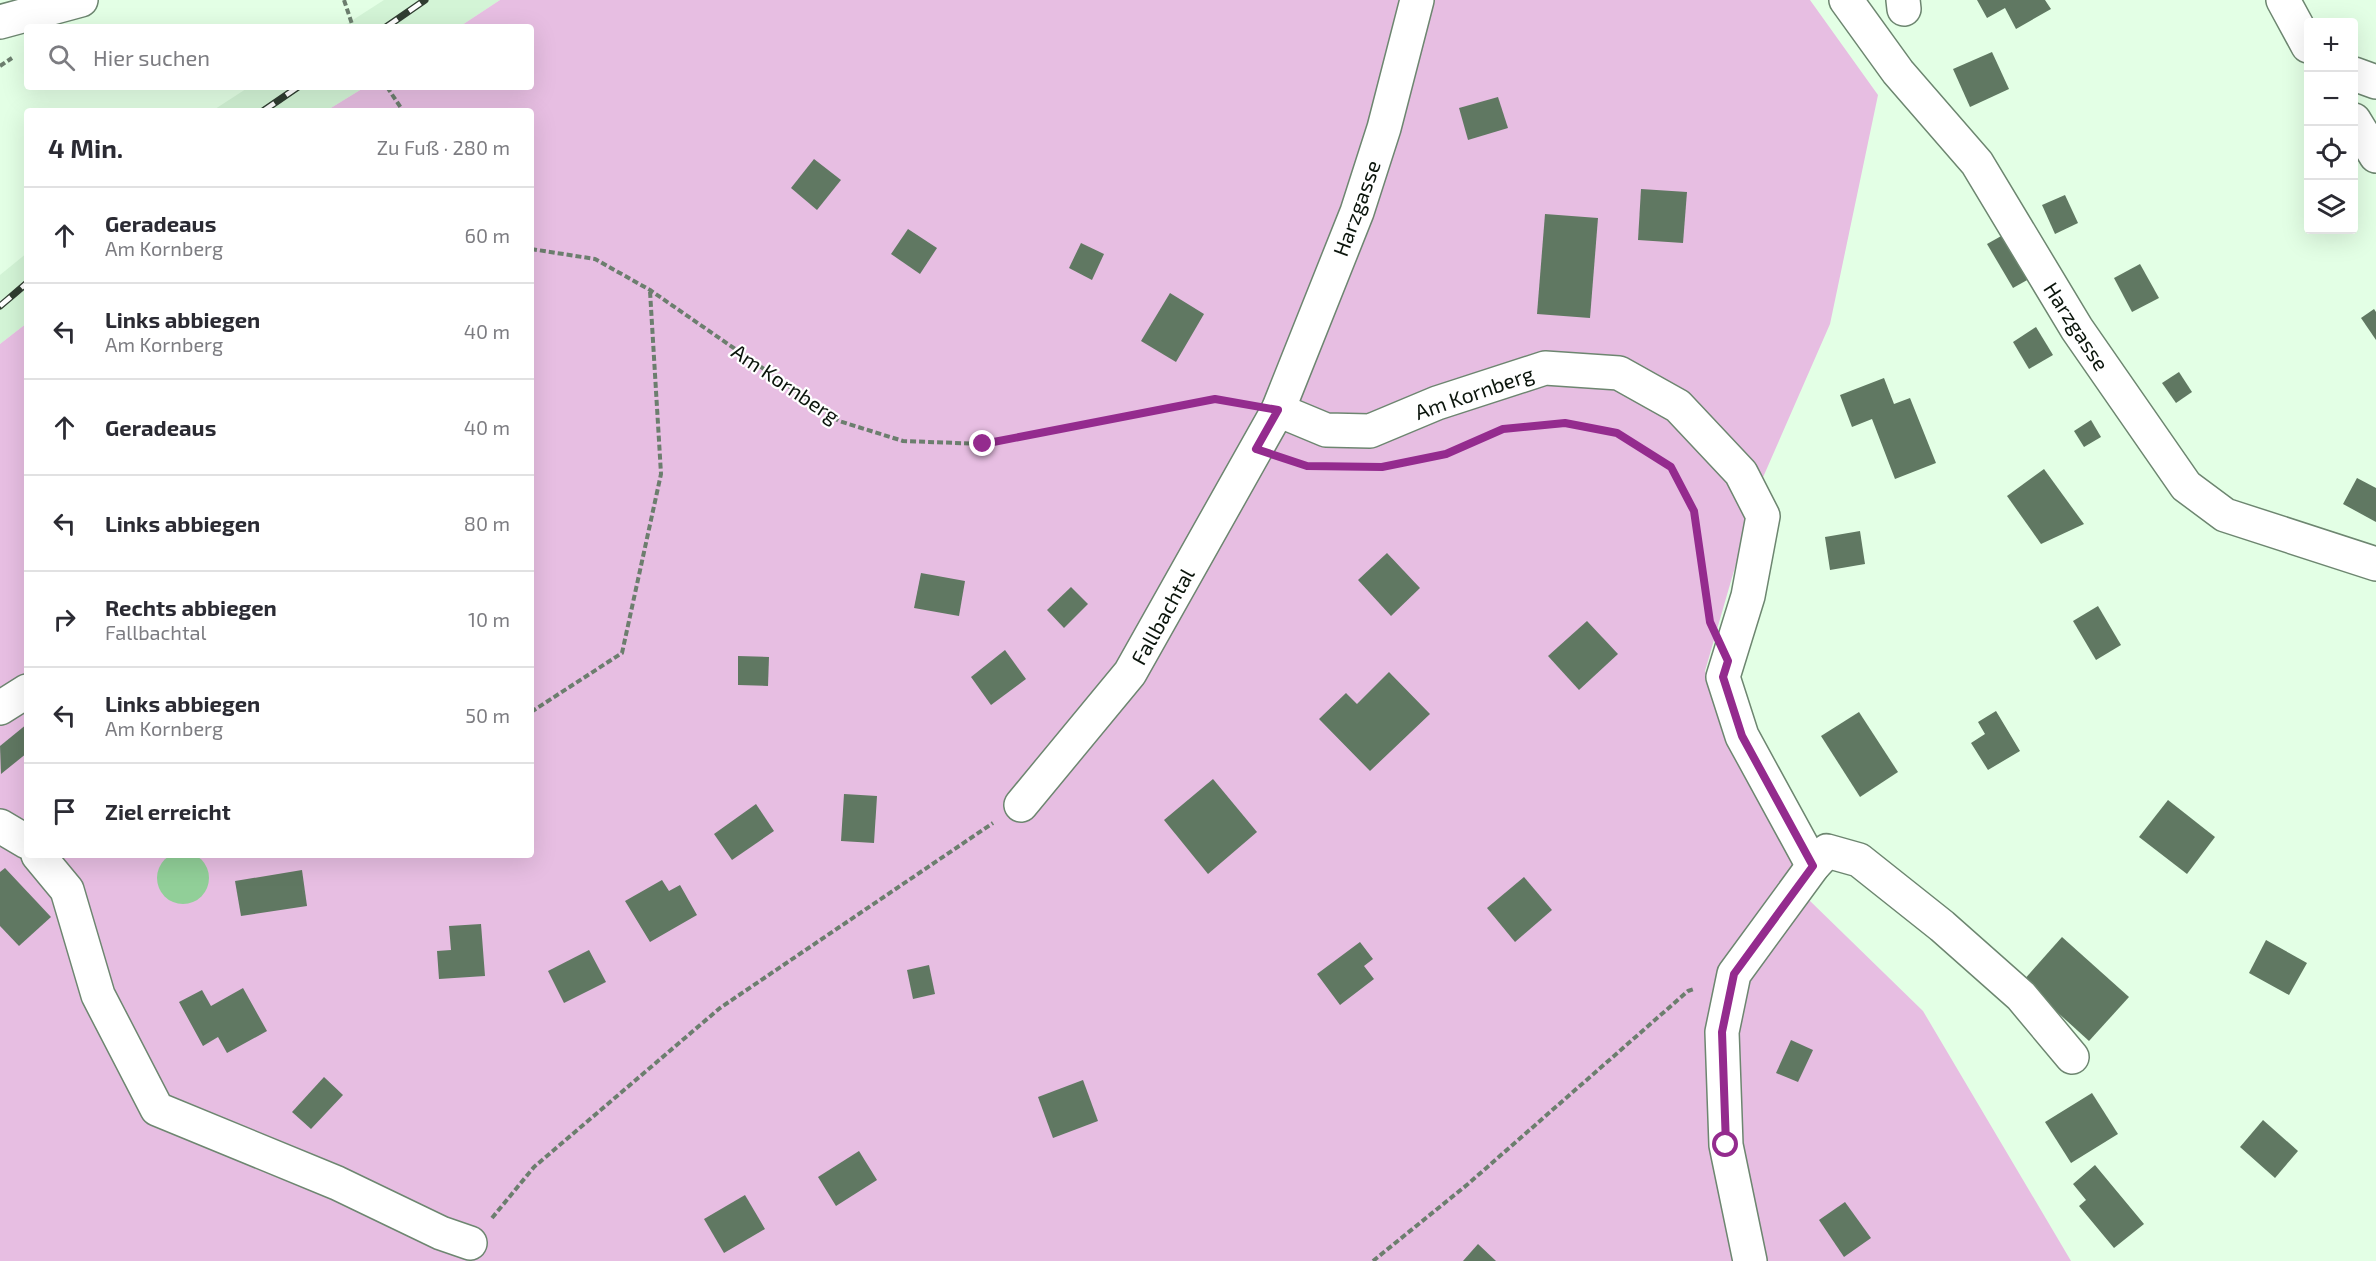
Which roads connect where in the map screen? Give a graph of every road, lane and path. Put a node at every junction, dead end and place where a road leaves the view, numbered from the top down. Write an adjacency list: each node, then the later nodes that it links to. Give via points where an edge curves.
1 (81, 0): 6 (street)
2 (344, 0): 7 (path)
3 (1417, 0): 17 (street, Harzgasse, via 1384,128 1357,212)
4 (1846, 0): 21 (street, Harzgasse, via 1898,72 1977,162 2077,329 2186,486 2225,515)
5 (2283, 0): 8 (street)
6 (0, 22)
7 (352, 24)
8 (2304, 39)
9 (2358, 75): 10 (street)
10 (2376, 82)
11 (389, 90): 12 (path)
12 (401, 108)
13 (2358, 126): 14 (street)
14 (2376, 156)
15 (534, 250): 16 (path, Am Kornberg, via 595,259)
16 (650, 290): 17 (path, Am Kornberg, via 839,421 903,441 983,444 1215,399); 25 (path, via 660,474 622,653)
17 (1278, 410): 18 (street, Fallbachtal); 30 (street, Am Kornberg, via 1326,430 1371,431 1437,403 1545,368 1619,373 1678,406 1741,473 1763,516 1748,596 1723,677 1742,736)
18 (1256, 449): 19 (path, via 1307,466); 26 (street, Fallbachtal, via 1130,673)
19 (1328, 467)
20 (1382, 467): 22 (path, via 1446,454 1503,429 1565,423 1617,433 1671,467 1694,511)
21 (2376, 564)
22 (1708, 610)
23 (24, 693): 24 (street)
24 (0, 708)
25 (534, 710)
26 (1021, 805): 33 (path, via 720,1008 534,1167)
27 (0, 826): 28 (street)
28 (24, 840)
29 (41, 858): 33 (street, via 68,890 98,995 157,1108)
30 (1813, 866): 31 (street); 32 (street, via 1827,851 1859,860 2021,996)
31 (1734, 974): 34 (path, via 1688,991 1468,1184); 35 (street, via 1722,1032 1726,1145)
32 (2072, 1058)
33 (470, 1244)
34 (1373, 1261)
35 (1750, 1261)

